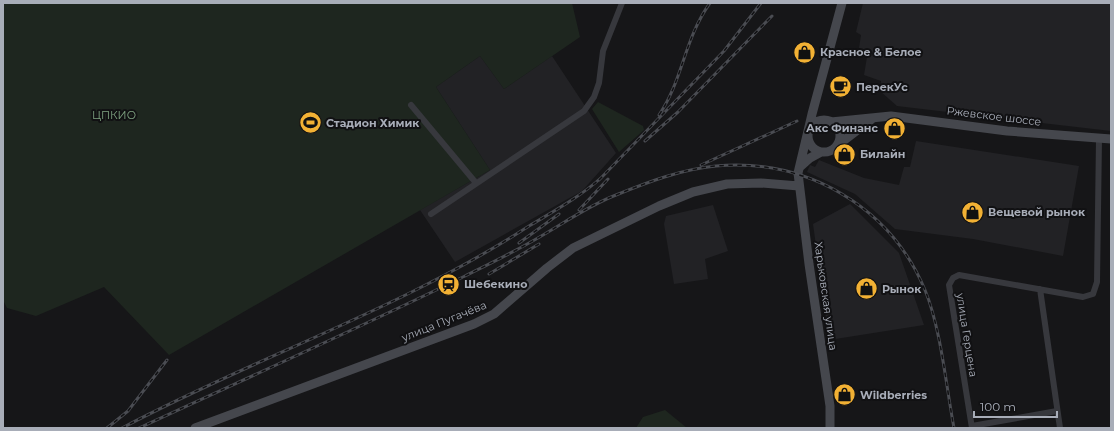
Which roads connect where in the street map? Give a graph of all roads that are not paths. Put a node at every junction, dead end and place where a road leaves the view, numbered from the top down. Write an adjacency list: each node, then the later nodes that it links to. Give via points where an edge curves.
1 (622, 3): 13 (street, via 603,51 599,82 584,111)
2 (842, 3): 3 (street, Харьковская улица)
3 (815, 102): 6 (street, via 820,114); 7 (street, Харьковская улица)
4 (411, 105): 13 (street)
5 (873, 118): 6 (street, Ржевское шоссе); 8 (street, Ржевское шоссе, via 892,116 1008,131); 10 (street)
6 (830, 122): 7 (street, via 821,120 814,123); 10 (street, via 839,132)
7 (808, 133): 11 (street, via 810,145); 12 (street, Харьковская улица)
8 (1099, 139): 9 (street, Ржевское шоссе); 16 (street, via 1097,282 1093,294 1083,297)
9 (1111, 139)
10 (838, 145): 11 (street, via 830,151)
11 (820, 152): 12 (street)
12 (800, 167): 14 (street, Харьковская улица)
13 (476, 184): 15 (street)
14 (799, 186): 19 (street, улица Пугачёва, via 728,184 693,192 602,232 573,248 494,314 474,324); 20 (street, Харьковская улица, via 830,406)
15 (431, 214)
16 (1040, 289): 17 (street); 18 (street, улица Герцена, via 959,275 953,278 949,285)
17 (1058, 411): 18 (street); 21 (street)
18 (972, 427)
19 (195, 428)
20 (830, 428)
21 (1060, 428)

